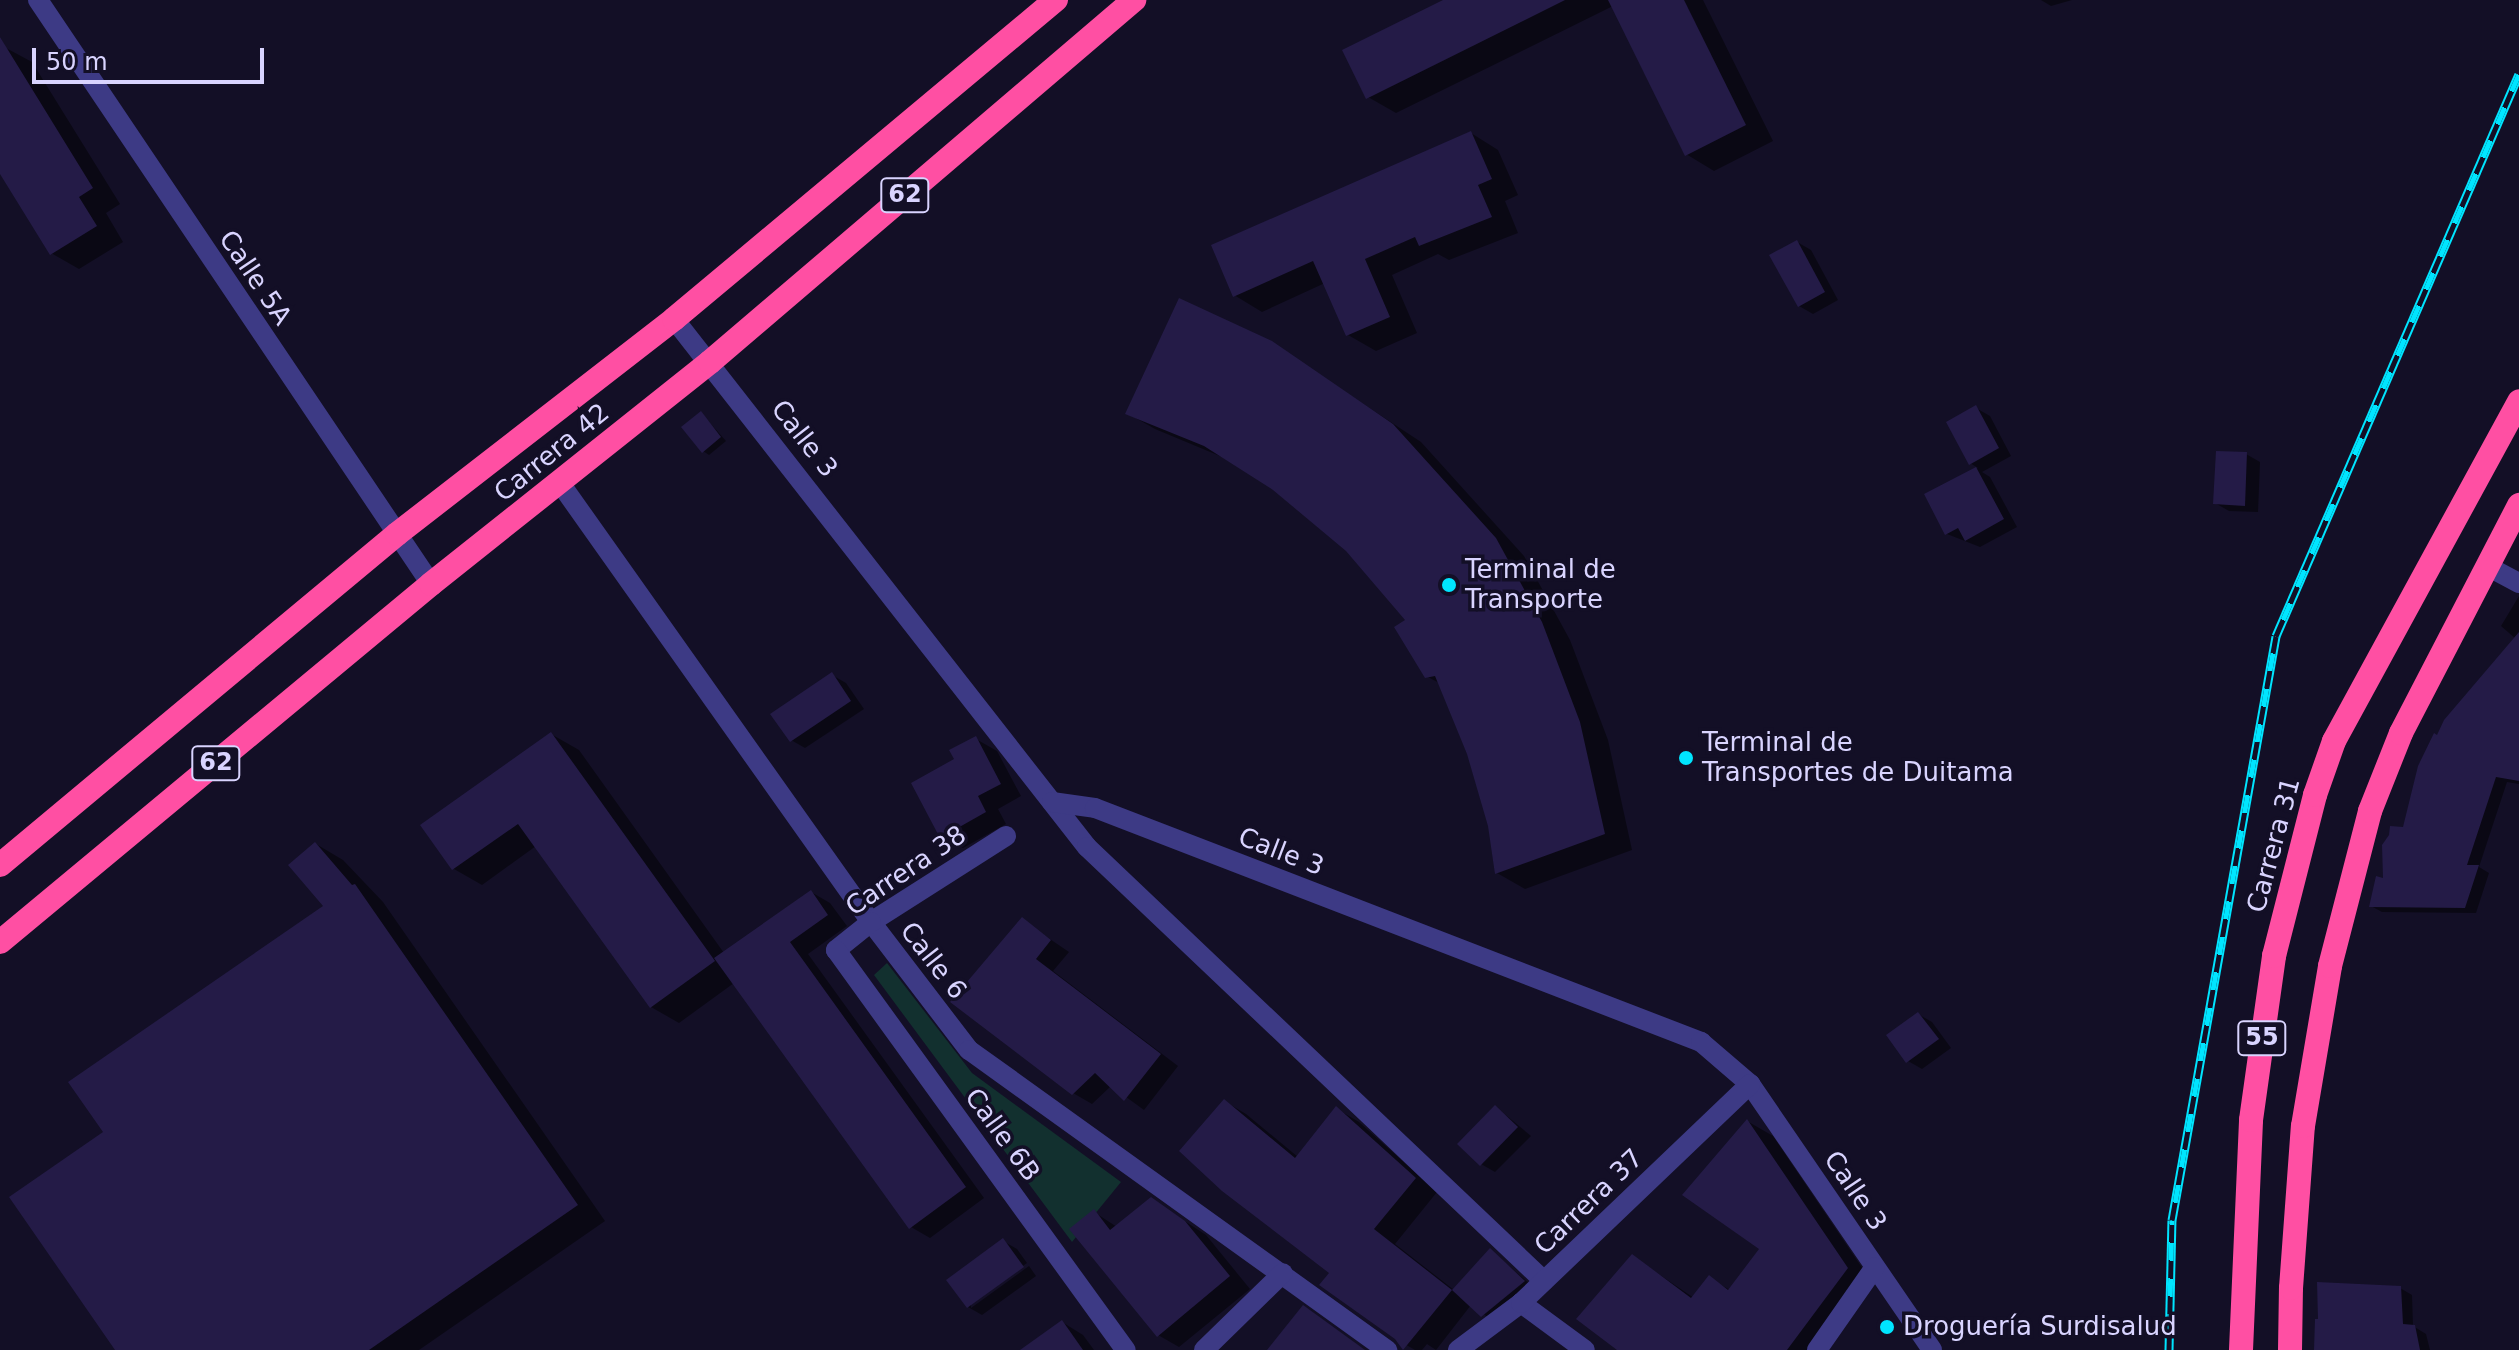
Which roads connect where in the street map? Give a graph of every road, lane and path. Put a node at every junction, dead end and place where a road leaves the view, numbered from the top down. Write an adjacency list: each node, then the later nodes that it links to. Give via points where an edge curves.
1 (38, 0): 9 (street, Calle 5A)
2 (1056, 0): 4 (highway, Carrera 42 / 62)
3 (1134, 0): 5 (highway, Carrera 42 / 62)
4 (674, 319): 5 (street, Calle 3); 9 (highway, Carrera 42 / 62)
5 (710, 362): 7 (highway, Carrera 42 / 62); 13 (street, Calle 3)
6 (2519, 401): 31 (highway, Carrera 31 / 55, via 2334,741 2315,795 2274,956 2251,1120)
7 (560, 483): 12 (highway, Carrera 42 / 62); 16 (street, Calle 6)
8 (2519, 505): 10 (highway, 55)
9 (397, 534): 12 (street, Calle 5A); 15 (highway, Carrera 42 / 62)
10 (2487, 566): 11 (street); 32 (highway, 55, via 2385,772 2330,966 2303,1126)
11 (2519, 583)
12 (431, 584): 17 (highway, Carrera 42 / 62)
13 (1052, 802): 19 (street, Calle 3, via 1095,808 1701,1042); 22 (street, via 1087,847)
14 (1006, 836): 16 (street, Carrera 38)
15 (0, 865)
16 (871, 922): 18 (street, Carrera 38); 21 (street, Calle 6, via 969,1050)
17 (0, 942)
18 (836, 950): 24 (street, Calle 6B)
19 (1750, 1084): 20 (street, Calle 3); 22 (street, Carrera 37)
20 (1875, 1267): 29 (street); 30 (street, Calle 3)
21 (1283, 1273): 25 (street); 26 (street, Calle 6)
22 (1544, 1281): 23 (street, Carrera 37)
23 (1521, 1303): 27 (street, Carrera 37); 28 (street)
24 (1126, 1350)
25 (1204, 1350)
26 (1387, 1350)
27 (1458, 1350)
28 (1585, 1350)
29 (1817, 1350)
30 (1932, 1350)
31 (2241, 1350)
32 (2290, 1350)

